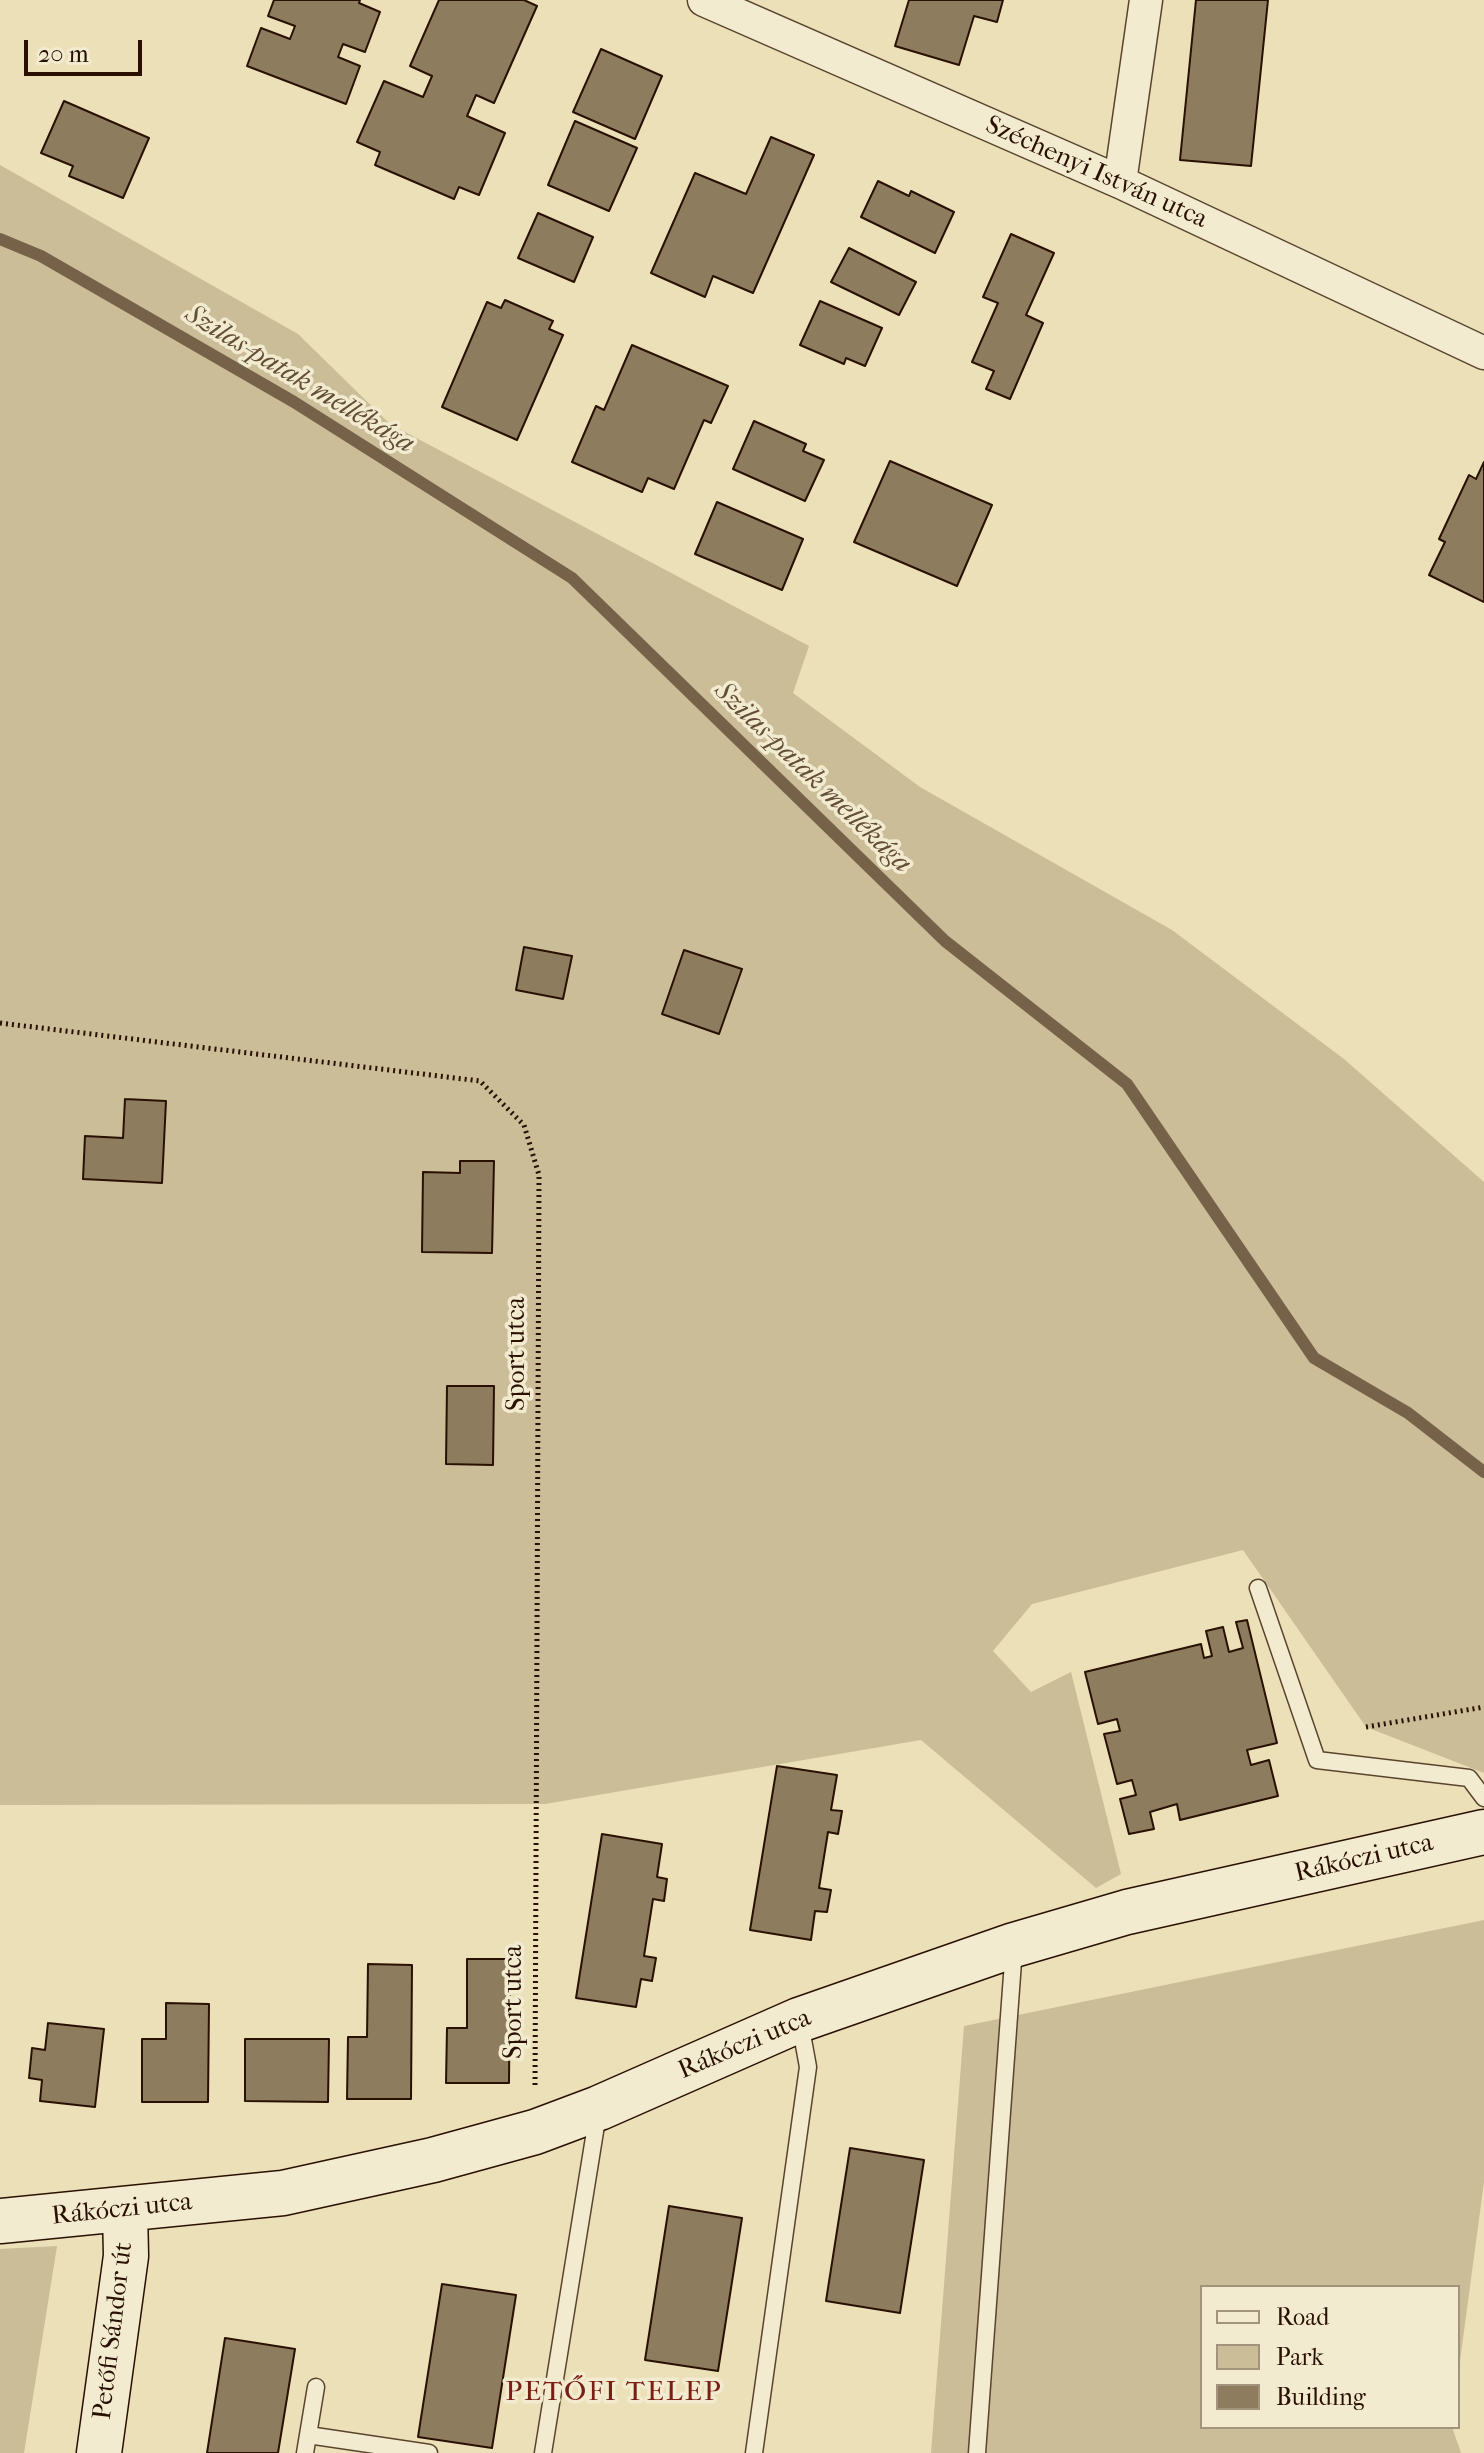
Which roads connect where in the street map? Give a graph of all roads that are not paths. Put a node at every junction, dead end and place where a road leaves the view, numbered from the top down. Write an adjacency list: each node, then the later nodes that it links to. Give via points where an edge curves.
1 (704, 0): 3 (street, Széchenyi István utca)
2 (1146, 0): 3 (street)
3 (1120, 182): 4 (street, Széchenyi István utca)
4 (1484, 353)
5 (1258, 1588): 6 (lane, via 1317,1760 1469,1778)
6 (1484, 1798)
7 (1484, 1832): 8 (main road, Rákóczi utca, via 1127,1912)
8 (1014, 1945): 9 (main road, Rákóczi utca); 20 (lane)
9 (799, 2020): 10 (main road, Rákóczi utca); 19 (lane, via 808,2067)
10 (599, 2108): 11 (main road, Rákóczi utca, via 535,2132 368,2176 283,2193); 18 (lane)
11 (125, 2210): 12 (main road, Rákóczi utca); 15 (main road, Petőfi Sándor út, via 126,2256)
12 (0, 2221)
13 (316, 2387): 14 (lane)
14 (308, 2435): 16 (lane); 17 (lane)
15 (99, 2453)
16 (305, 2453)
17 (429, 2453)
18 (543, 2453)
19 (754, 2453)
20 (977, 2453)

